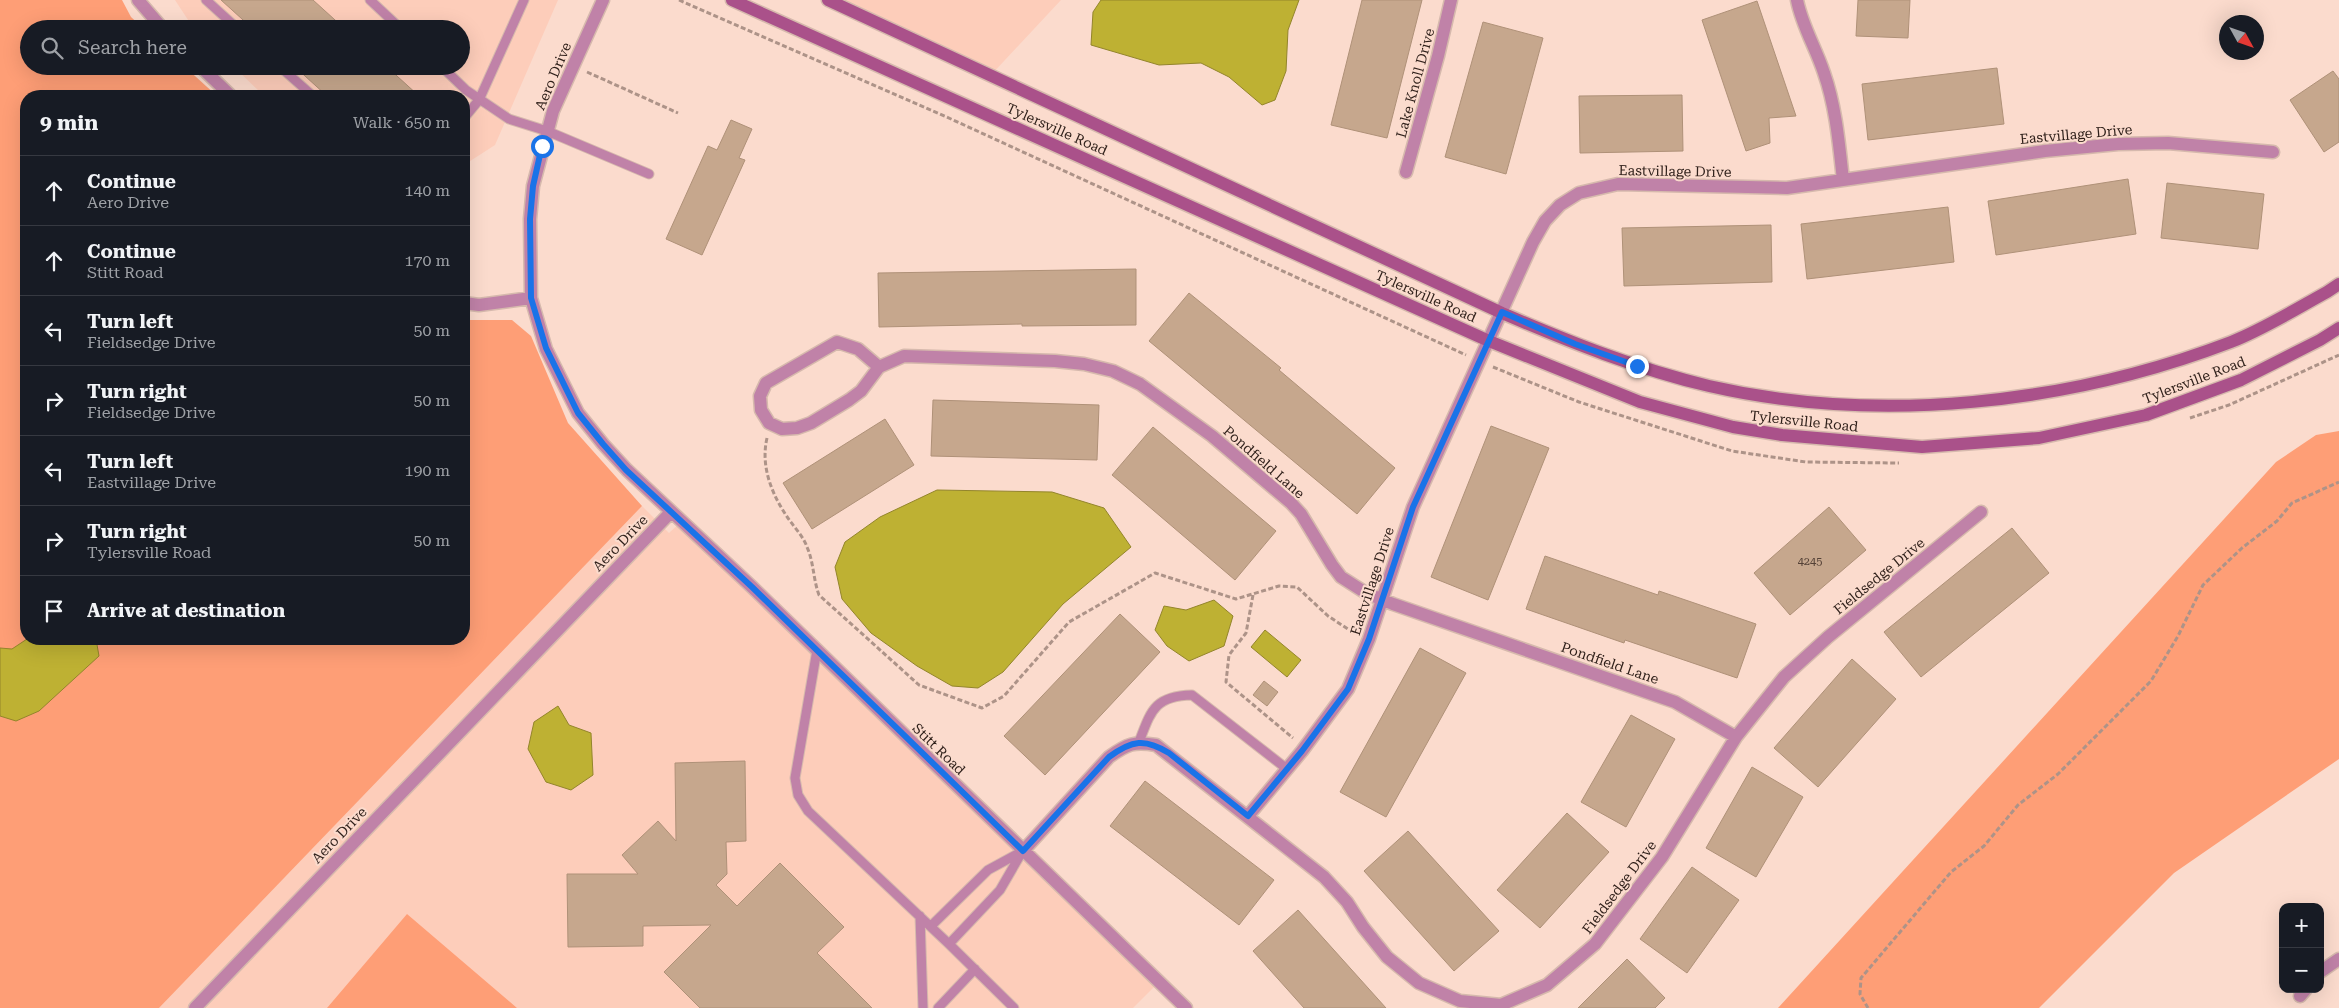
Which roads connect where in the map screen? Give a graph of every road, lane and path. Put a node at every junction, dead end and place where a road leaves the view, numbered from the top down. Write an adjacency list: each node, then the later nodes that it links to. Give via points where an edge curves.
1 (138, 0): 10 (street)
2 (206, 0): 11 (lane)
3 (370, 0): 12 (lane)
4 (524, 0): 21 (lane)
5 (603, 0): 13 (street, Aero Drive)
6 (732, 0): 34 (main road, Tylersville Road)
7 (828, 0): 32 (main road, Tylersville Road)
8 (1451, 0): 26 (street, Lake Knoll Drive)
9 (1797, 0): 28 (street, via 1806,32 1824,72 1835,115)
10 (155, 20)
11 (228, 20)
12 (391, 20)
13 (573, 66): 23 (path); 24 (street, Aero Drive)
14 (209, 75): 17 (street)
15 (289, 75): 18 (lane)
16 (451, 75): 19 (lane)
17 (225, 90)
18 (305, 90)
19 (468, 90)
20 (470, 92): 21 (lane)
21 (479, 100): 22 (lane); 24 (lane, via 509,119)
22 (470, 111)
23 (678, 113)
24 (547, 131): 27 (lane); 30 (street, Aero Drive, via 532,194)
25 (2273, 152): 28 (street, Eastvillage Drive, via 2168,143 2118,144 2045,151)
26 (1406, 172)
27 (649, 174)
28 (1843, 180): 32 (street, Eastvillage Drive, via 1787,188 1618,184 1579,193 1560,205 1545,221)
29 (2339, 284): 32 (main road, Tylersville Road, via 2232,341 2131,374 2032,397 1940,405 1798,400 1712,386 1637,366 1575,344)
30 (531, 298): 31 (street); 38 (street, Aero Drive, via 546,348 578,413 603,444)
31 (470, 304)
32 (1502, 312): 34 (street, Eastvillage Drive)
33 (2339, 328): 34 (main road, Tylersville Road, via 2241,380 2146,415 2039,438 1922,447 1782,435 1725,425 1640,402)
34 (1489, 341): 41 (street, Eastvillage Drive, via 1413,507)
35 (878, 367): 35 (street, via 858,349 837,342 766,383 760,396 761,410 770,422 782,429 811,423 860,391); 41 (street, Pondfield Lane, via 891,360 919,355 1055,361 1113,371 1140,384 1212,436 1291,503 1341,576)
36 (768, 437): 40 (path, via 764,453 766,471 777,502 807,544 814,584 820,595 919,684 982,708 1004,696 1069,622 1155,574 1236,599)
37 (2339, 482): 61 (path, via 2292,503 2277,521 2203,585 2151,681 2058,774 2018,805 1984,846 1951,872 1861,978 1860,994)
38 (671, 512): 43 (street, Stitt Road); 57 (street, Aero Drive)
39 (1981, 512): 44 (street, Fieldsedge Drive, via 1784,677)
40 (1253, 594): 42 (path, via 1279,586 1297,587 1328,616); 45 (path, via 1246,633 1228,654 1226,682)
41 (1382, 600): 44 (street, Pondfield Lane, via 1675,702); 47 (street, Eastvillage Drive, via 1348,689)
42 (1357, 635)
43 (816, 650): 49 (street, Stitt Road); 50 (lane, via 795,778 798,795 808,811)
44 (1736, 737): 48 (street, Fieldsedge Drive, via 1662,857 1595,944 1547,985 1501,1005 1460,1001 1419,983 1387,957 1347,902 1324,877)
45 (1294, 739)
46 (1138, 742): 47 (lane, via 1152,709 1173,695 1192,695); 48 (street, Fieldsedge Drive, via 1156,744); 49 (street, via 1122,747 1109,757)
47 (1287, 769): 48 (street, Eastvillage Drive)
48 (1248, 816)
49 (1023, 851): 51 (lane, via 988,870); 52 (lane, via 1000,890); 60 (street, Stitt Road)
50 (920, 916): 51 (lane); 58 (lane)
51 (931, 926): 52 (lane)
52 (950, 944): 54 (lane)
53 (2339, 959): 55 (street)
54 (976, 969): 56 (lane); 59 (lane)
55 (2324, 969)
56 (1012, 1007)
57 (195, 1008)
58 (923, 1008)
59 (938, 1008)
60 (1186, 1008)
61 (1868, 1008)

